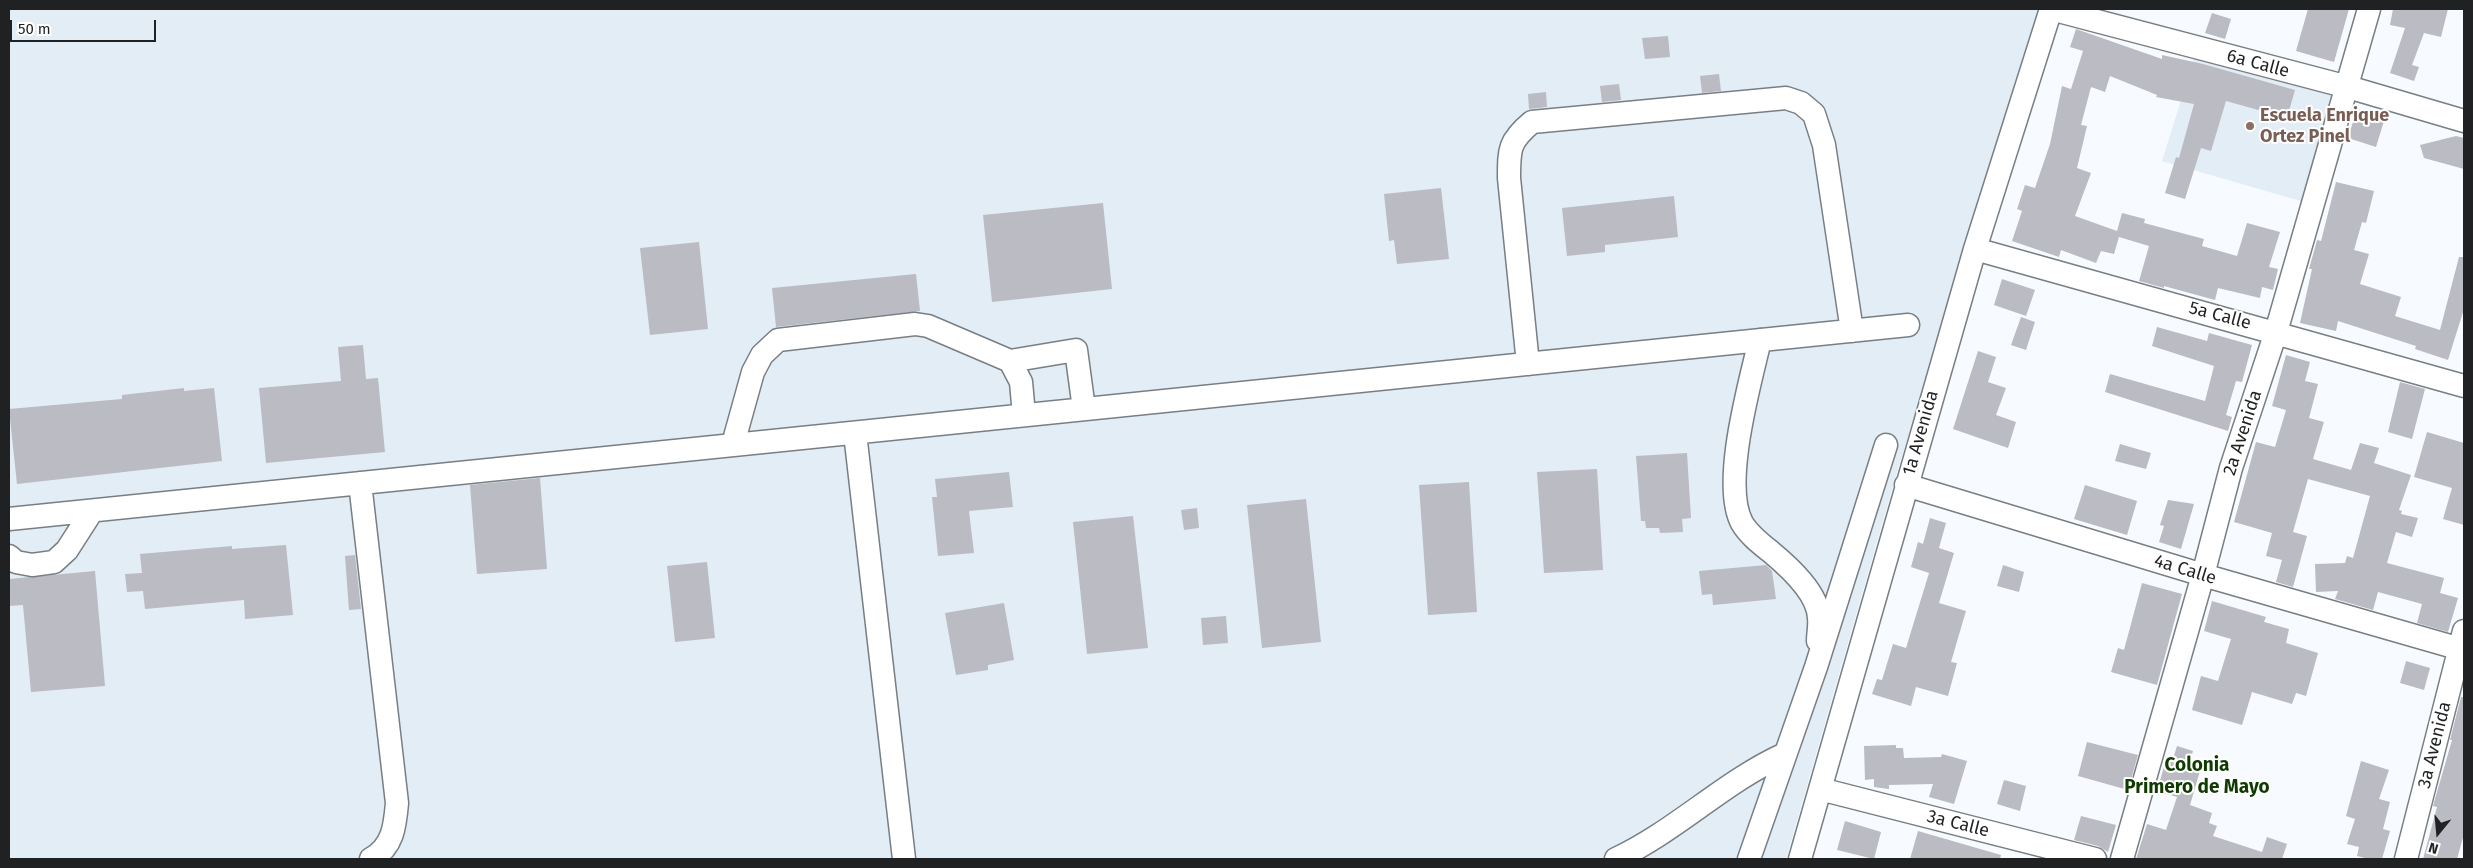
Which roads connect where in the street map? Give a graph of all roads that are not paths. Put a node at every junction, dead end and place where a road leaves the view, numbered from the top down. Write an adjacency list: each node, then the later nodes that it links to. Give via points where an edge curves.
1 (2051, 9): 3 (street, 6a Calle); 5 (street, 1a Avenida)
2 (2369, 9): 3 (street, 2a Avenida)
3 (2348, 88): 4 (street, 6a Calle); 8 (street, 2a Avenida)
4 (2464, 121)
5 (1975, 249): 8 (street, 5a Calle); 19 (street, 1a Avenida)
6 (1908, 325): 7 (street)
7 (1852, 331): 9 (street); 11 (street, via 1824,145 1814,114 1801,103 1786,98 1541,121 1532,122 1515,136 1509,152)
8 (2276, 332): 12 (street, 5a Calle); 23 (street, 2a Avenida, via 2231,468)
9 (1760, 340): 11 (street); 25 (street, via 1735,468 1736,500 1742,522 1756,540 1787,565 1808,588 1819,616)
10 (1010, 361): 13 (street, via 1076,350); 14 (street, via 1021,382); 16 (street, via 928,326 915,324 778,340 762,355 753,372)
11 (1528, 364): 13 (street)
12 (2464, 386)
13 (1084, 409): 14 (street)
14 (1024, 415): 15 (street)
15 (855, 433): 16 (street); 29 (street)
16 (733, 444): 18 (street)
17 (1886, 445): 25 (street)
18 (360, 483): 20 (street); 28 (street, via 397,803 394,831 388,845)
19 (1906, 485): 23 (street, 4a Calle); 27 (street, 1a Avenida)
20 (92, 511): 21 (street); 22 (street, via 67,550 54,562 32,565 16,562)
21 (9, 519)
22 (9, 556)
23 (2203, 575): 24 (street, 4a Calle); 34 (street, 2a Avenida)
24 (2463, 643): 35 (street, 3a Avenida)
25 (1816, 667): 26 (street)
26 (1785, 754): 30 (street, via 1763,764 1669,828); 31 (street)
27 (1820, 789): 32 (street, 1a Avenida); 33 (street, 3a Calle)
28 (371, 859)
29 (904, 859)
30 (1616, 859)
31 (1749, 859)
32 (1800, 859)
33 (2095, 859)
34 (2122, 859)
35 (2406, 859)

